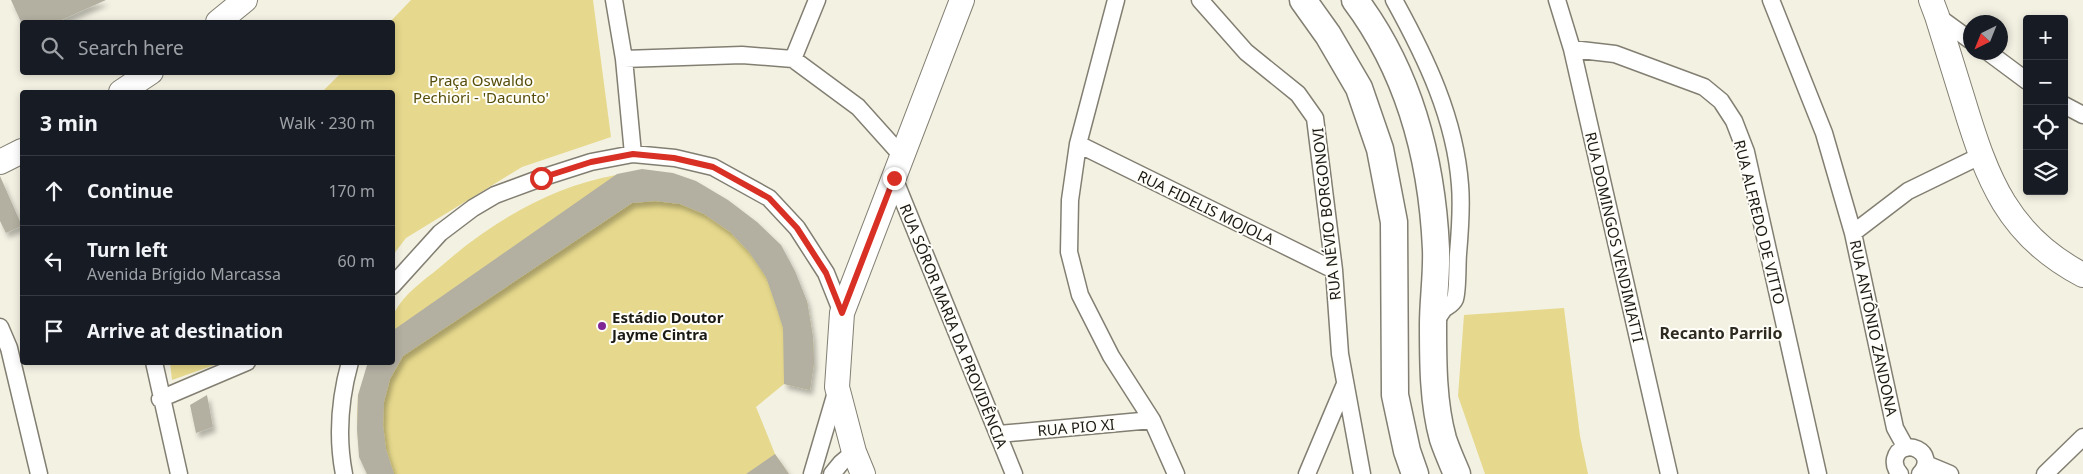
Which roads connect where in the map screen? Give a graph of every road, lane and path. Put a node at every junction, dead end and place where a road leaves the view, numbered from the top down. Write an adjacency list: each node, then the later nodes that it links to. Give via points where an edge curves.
1 (245, 0): 13 (street)
2 (614, 0): 17 (street)
3 (817, 0): 16 (street)
4 (962, 0): 27 (street)
5 (1116, 0): 24 (street)
6 (1200, 0): 32 (street, RUA NÉVIO BORGONOVI, via 1246,52 1298,94 1315,118)
7 (1304, 0): 61 (main road, via 1359,88 1380,149 1394,222 1395,395)
8 (1355, 0): 36 (main road, via 1369,18 1396,69 1419,128 1430,182 1436,250)
9 (1394, 0): 36 (street, via 1421,50 1443,104 1460,186 1457,293 1454,302 1444,309)
10 (1557, 0): 15 (street, RUA DOMINGOS VENDIMIATTI)
11 (1771, 0): 31 (street, via 1824,133)
12 (1934, 8): 14 (street); 28 (street)
13 (220, 20)
14 (1963, 34)
15 (1572, 49): 63 (street, RUA DOMINGOS VENDIMIATTI); 64 (street, RUA ALFREDO DE VITTO, via 1615,54 1704,87 1721,102 1734,121 1746,152)
16 (793, 58): 17 (street, via 742,55); 27 (street, via 858,107)
17 (624, 59): 26 (street)
18 (1999, 60): 20 (street)
19 (146, 75): 21 (street)
20 (2023, 78)
21 (124, 90)
22 (2068, 107): 23 (street)
23 (2083, 115)
24 (1078, 144): 32 (street, RUA FIDELIS MOJOLA); 44 (street, via 1070,200 1070,252 1080,295 1111,356)
25 (20, 152): 29 (street)
26 (633, 154): 34 (street, via 582,165 495,195 440,233); 35 (street, via 674,158 713,167 769,198 797,228 826,273)
27 (902, 156): 30 (street)
28 (1980, 156): 31 (street, RUA ANTÔNIO ZANDONA, via 1908,191); 33 (street, via 2014,218 2039,246)
29 (0, 162)
30 (894, 178): 35 (street); 45 (street, RUA SÓROR MARIA DA PROVIDÊNCIA)
31 (1853, 233): 47 (street, RUA ANTÔNIO ZANDONA, via 1895,428)
32 (1334, 270): 41 (street, RUA NÉVIO BORGONOVI)
33 (2083, 275)
34 (395, 283)
35 (842, 313): 42 (street)
36 (1433, 325): 62 (main road, via 1435,393 1443,438)
37 (0, 327): 51 (street, via 9,348)
38 (154, 365): 43 (street)
39 (240, 365): 43 (street)
40 (349, 365): 53 (street, via 340,422)
41 (1345, 384): 59 (street); 60 (street, RUA NÉVIO BORGONOVI)
42 (837, 386): 48 (street); 54 (street)
43 (160, 399): 52 (street)
44 (1152, 420): 45 (street, RUA PIO XI); 58 (street)
45 (999, 434): 57 (street, RUA SÓROR MARIA DA PROVIDÊNCIA)
46 (2083, 437): 66 (street)
47 (1906, 448): 49 (street, via 1920,450 1926,459); 50 (street, via 1896,457)
48 (854, 452): 55 (street); 56 (street)
49 (1923, 469): 65 (street)
50 (1897, 473)
51 (39, 474)
52 (179, 474)
53 (344, 474)
54 (812, 474)
55 (832, 474)
56 (863, 474)
57 (1014, 474)
58 (1176, 474)
59 (1307, 474)
60 (1362, 474)
61 (1415, 474)
62 (1457, 474)
63 (1668, 474)
64 (1818, 474)
65 (1950, 474)
66 (2045, 474)

